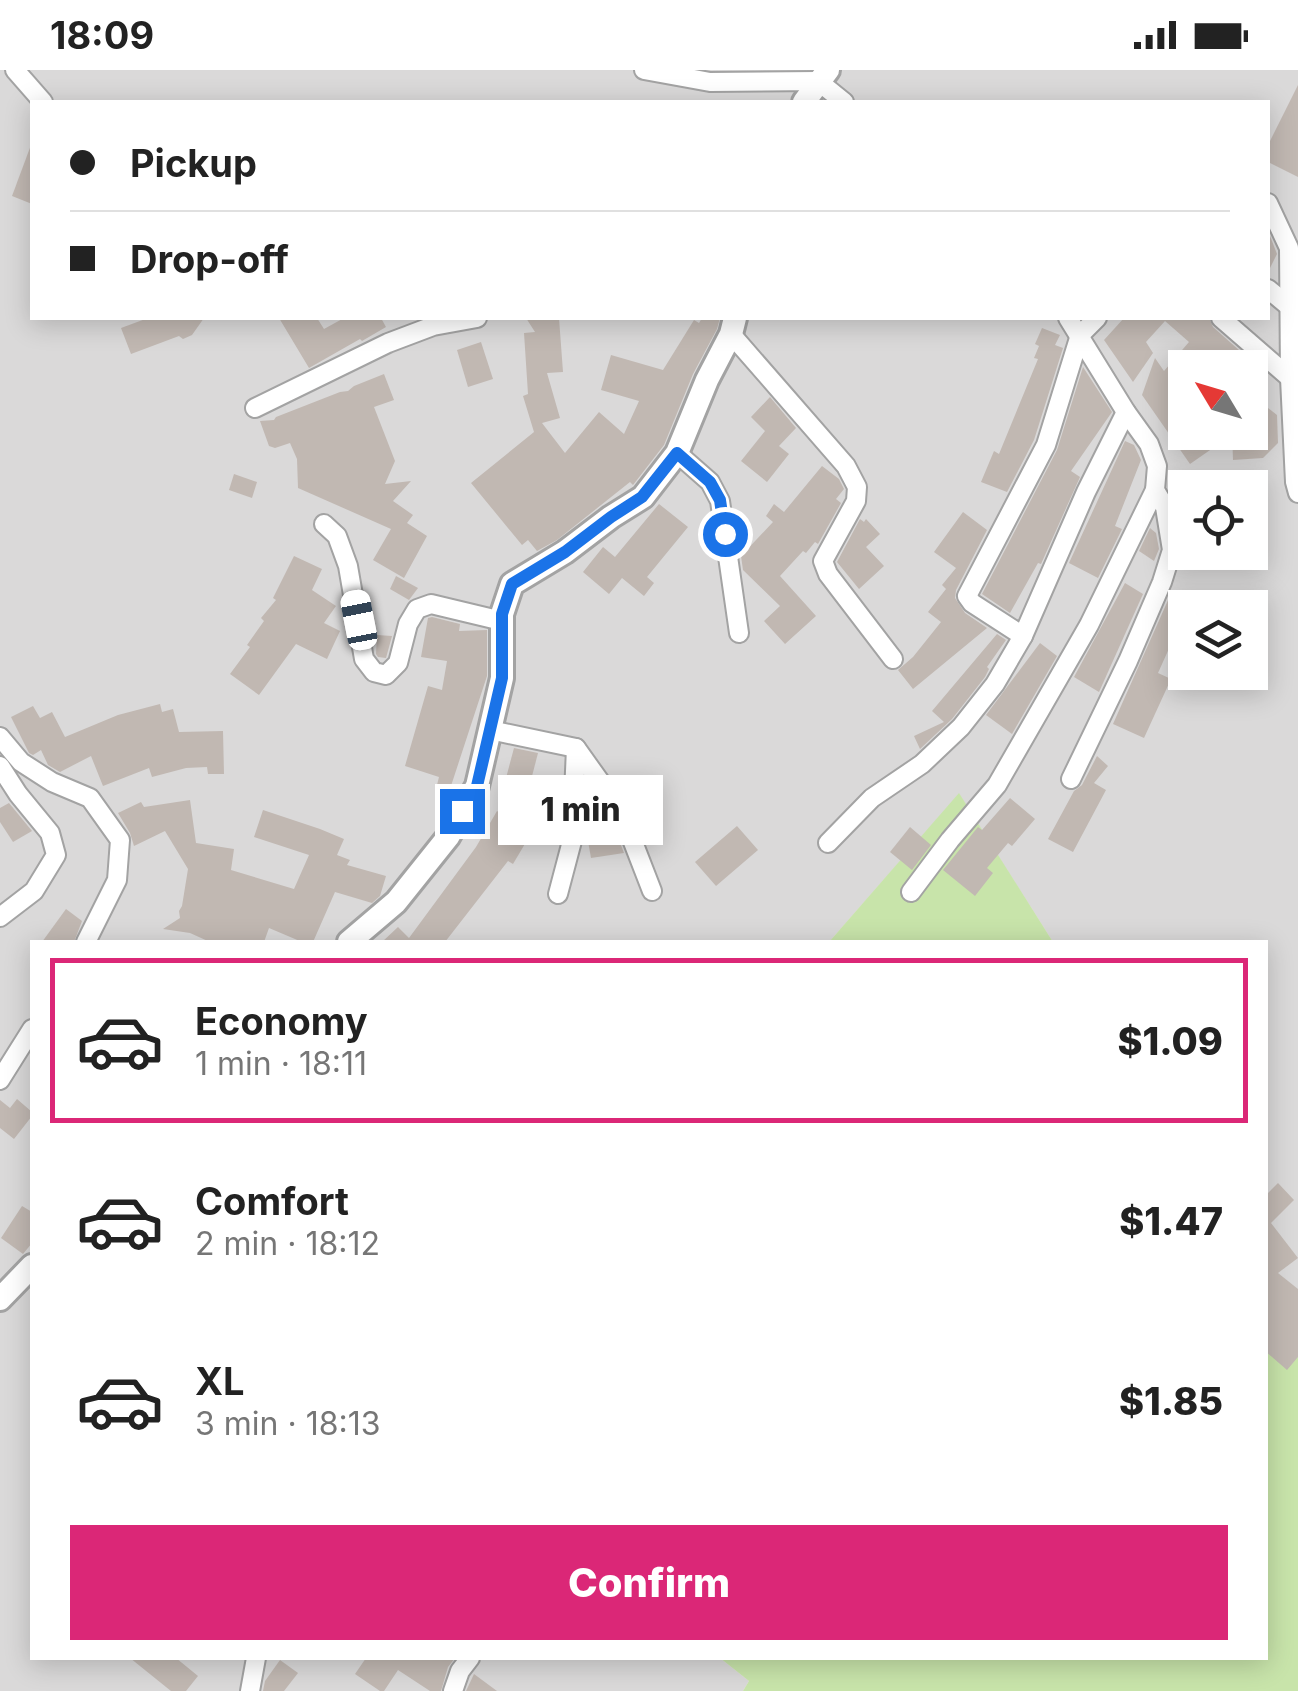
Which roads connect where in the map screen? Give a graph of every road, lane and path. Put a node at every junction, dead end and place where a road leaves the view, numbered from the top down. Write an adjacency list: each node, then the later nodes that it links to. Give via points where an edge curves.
1 (15, 70): 5 (street)
2 (644, 70): 4 (street)
3 (823, 75): 4 (street); 6 (street); 7 (street)
4 (708, 76)
5 (41, 100)
6 (805, 100)
7 (842, 100)
8 (1270, 207): 10 (street, via 1289,248)
9 (1270, 290): 10 (street)
10 (1294, 304): 17 (street)
11 (465, 320): 18 (street, via 388,343)
12 (1069, 320): 16 (street)
13 (1096, 320): 16 (street)
14 (1223, 320): 17 (street)
15 (733, 326): 20 (street); 27 (street, via 857,487 823,561)
16 (1080, 335): 19 (street); 26 (street, via 1046,445 966,596)
17 (1290, 378): 22 (street)
18 (255, 408)
19 (1126, 412): 21 (street, via 1149,444 1157,466); 26 (street)
20 (677, 453): 24 (street, via 642,497 512,584); 25 (street, via 720,500)
21 (1155, 490): 32 (street, via 1172,550); 35 (street, via 1090,625 997,785)
22 (1298, 493)
23 (324, 524): 24 (street, via 337,536 348,566 364,659 374,672 386,675 398,662 417,609 431,604)
24 (502, 621): 28 (street, via 502,678)
25 (739, 633)
26 (1023, 636): 33 (street, via 961,727)
27 (892, 660)
28 (490, 730): 30 (street); 39 (street, via 477,786 448,837 396,902)
29 (0, 736): 38 (street, via 20,762 90,798 120,840 118,880)
30 (576, 748): 34 (street, via 622,811); 36 (street, via 572,841)
31 (0, 766): 37 (street, via 50,833 56,855 34,891)
32 (1071, 779)
33 (828, 843)
34 (652, 890)
35 (912, 892)
36 (558, 894)
37 (0, 917)
38 (87, 940)
39 (351, 940)
40 (30, 1031): 41 (street)
41 (0, 1080)
42 (30, 1268): 43 (street)
43 (0, 1298)
44 (256, 1660): 46 (street)
45 (468, 1660): 47 (street)
46 (250, 1691)
47 (453, 1691)

